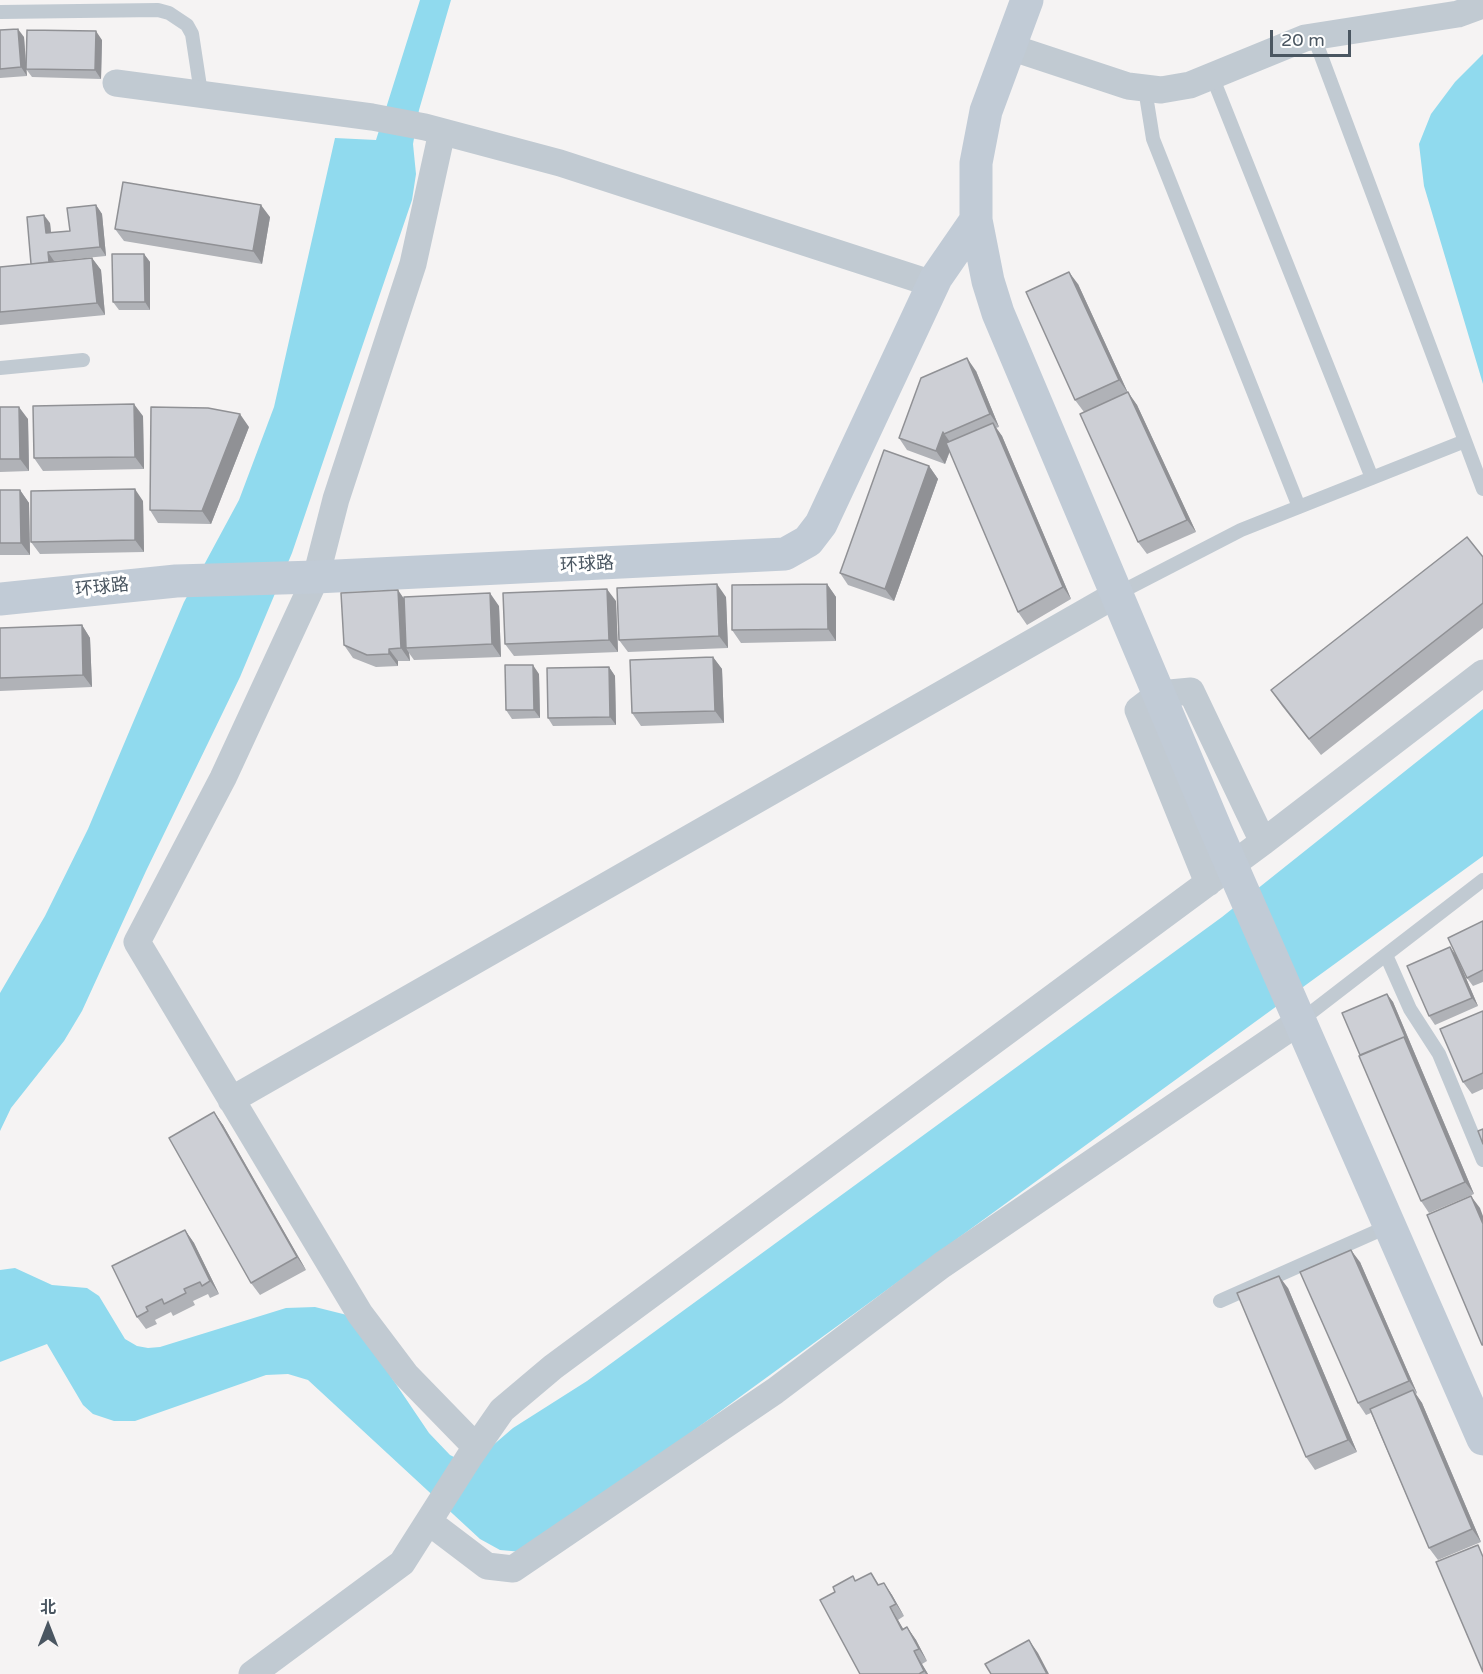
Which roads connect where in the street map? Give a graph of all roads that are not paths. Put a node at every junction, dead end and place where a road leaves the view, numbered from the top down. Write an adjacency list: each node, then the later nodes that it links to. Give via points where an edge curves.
1 (1028, 0): 5 (main road)
2 (1483, 5): 4 (street, via 1458,14)
3 (0, 12): 9 (lane, via 169,13 187,25 192,34)
4 (1314, 37): 6 (street, via 1273,49); 15 (lane)
5 (1010, 47): 8 (street); 11 (main road, via 980,137)
6 (1212, 76): 8 (street, via 1176,88); 16 (lane)
7 (116, 83): 9 (street)
8 (1145, 89): 18 (lane, via 1153,139)
9 (201, 93): 10 (street, via 372,117)
10 (433, 130): 12 (street, via 560,163); 19 (street, via 413,264)
11 (976, 220): 12 (main road, 环球路); 20 (main road, via 998,313)
12 (933, 284): 19 (main road, 环球路, via 821,524 799,547 769,556)
13 (83, 360): 14 (lane)
14 (0, 368)
15 (1465, 441): 16 (lane); 17 (lane)
16 (1372, 478): 18 (lane)
17 (1483, 489)
18 (1299, 507): 20 (lane, via 1241,530)
19 (309, 577): 21 (main road, 环球路, via 176,581); 29 (street, via 223,778 137,942)
20 (1117, 594): 23 (main road); 29 (street)
21 (0, 599)
22 (1483, 673): 24 (street)
23 (1159, 694): 24 (street, via 1191,691); 26 (street, via 1138,710); 28 (main road)
24 (1263, 842): 26 (street)
25 (1483, 880): 27 (lane)
26 (1208, 883): 34 (street, via 553,1367 502,1410)
27 (1386, 955): 28 (lane); 30 (lane, via 1410,1009 1439,1054)
28 (1297, 1014): 31 (main road); 35 (street, via 942,1265 776,1391 513,1569 487,1566)
29 (231, 1100): 34 (street, via 360,1314)
30 (1483, 1160)
31 (1389, 1226): 32 (lane); 33 (main road)
32 (1220, 1301)
33 (1483, 1439)
34 (473, 1451): 35 (street)
35 (431, 1517): 36 (street, via 402,1563)
36 (252, 1674)

